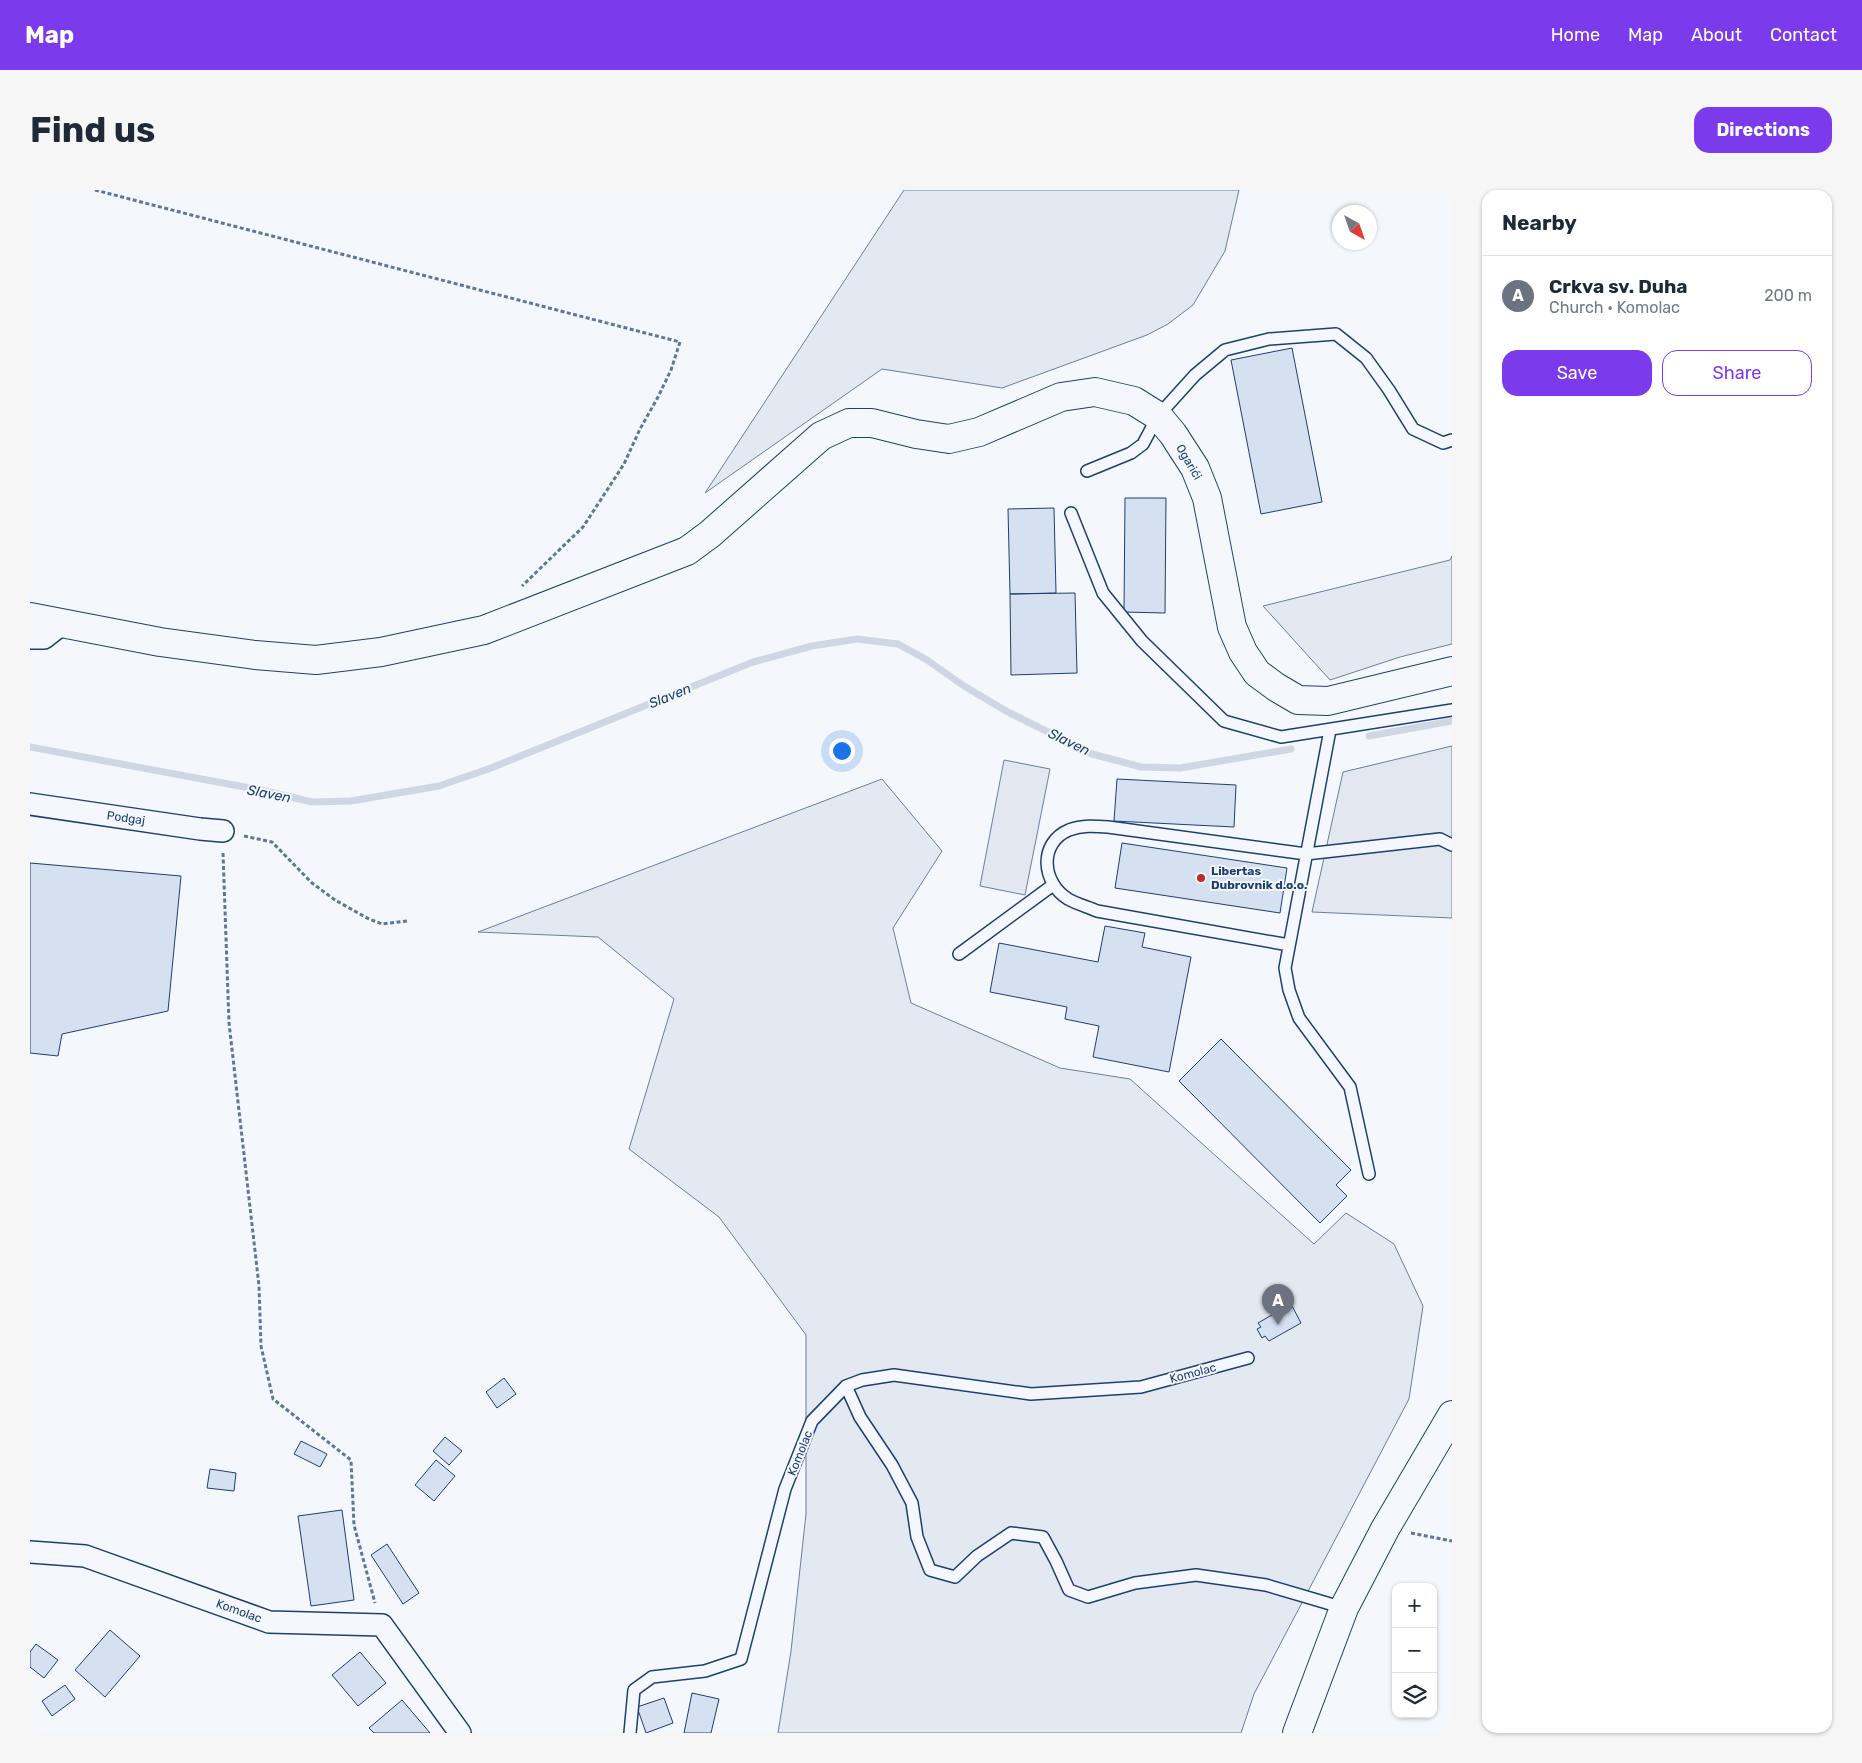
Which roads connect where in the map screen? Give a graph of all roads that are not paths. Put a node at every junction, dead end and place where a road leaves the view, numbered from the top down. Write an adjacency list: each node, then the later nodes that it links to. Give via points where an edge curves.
1 (1158, 416): 2 (lane, via 1195,375 1225,350 1269,339 1336,334 1366,358 1413,429 1443,443); 3 (lane, via 1142,444 1131,453); 6 (street, Ogarići, via 1134,400 1095,392 1061,397 979,432 949,439 872,423 849,423 821,436 687,551 484,630 381,652 316,660 255,655); 8 (street, Ogarići, via 1195,468 1207,498 1232,627 1257,673 1298,700 1328,701)
2 (1452, 440)
3 (1087, 471)
4 (1071, 513): 10 (lane, via 1103,593 1142,641 1224,722 1281,737)
5 (30, 617): 6 (street, Ogarići)
6 (62, 624): 7 (street, via 44,638)
7 (30, 638)
8 (1452, 671)
9 (1452, 710): 10 (lane)
10 (1330, 730): 14 (lane)
11 (30, 804): 12 (street, Podgaj)
12 (223, 831)
13 (1452, 845): 14 (lane, via 1440,839)
14 (1306, 854): 15 (lane, via 1085,826 1068,830 1048,853 1046,866); 16 (lane)
15 (1053, 885): 16 (lane, via 1068,899 1097,911); 17 (lane)
16 (1289, 945): 18 (lane, via 1285,968 1289,990 1299,1018 1350,1087)
17 (959, 954)
18 (1369, 1174)
19 (1248, 1358): 20 (lane, Komolac, via 1131,1388 1031,1394 894,1375)
20 (846, 1386): 23 (lane, via 860,1417 892,1465 912,1503 917,1537 930,1570 955,1577 977,1556 1011,1533 1043,1537 1069,1590 1088,1597 1135,1583 1196,1575 1266,1585); 25 (lane, Komolac, via 812,1421 785,1489 741,1659 705,1671 652,1677 634,1690)
21 (1452, 1415): 23 (street, via 1385,1529)
22 (30, 1552): 24 (street, Komolac, via 85,1556 269,1622 382,1625)
23 (1344, 1608): 26 (street)
24 (460, 1733)
25 (630, 1733)
26 (1297, 1733)

